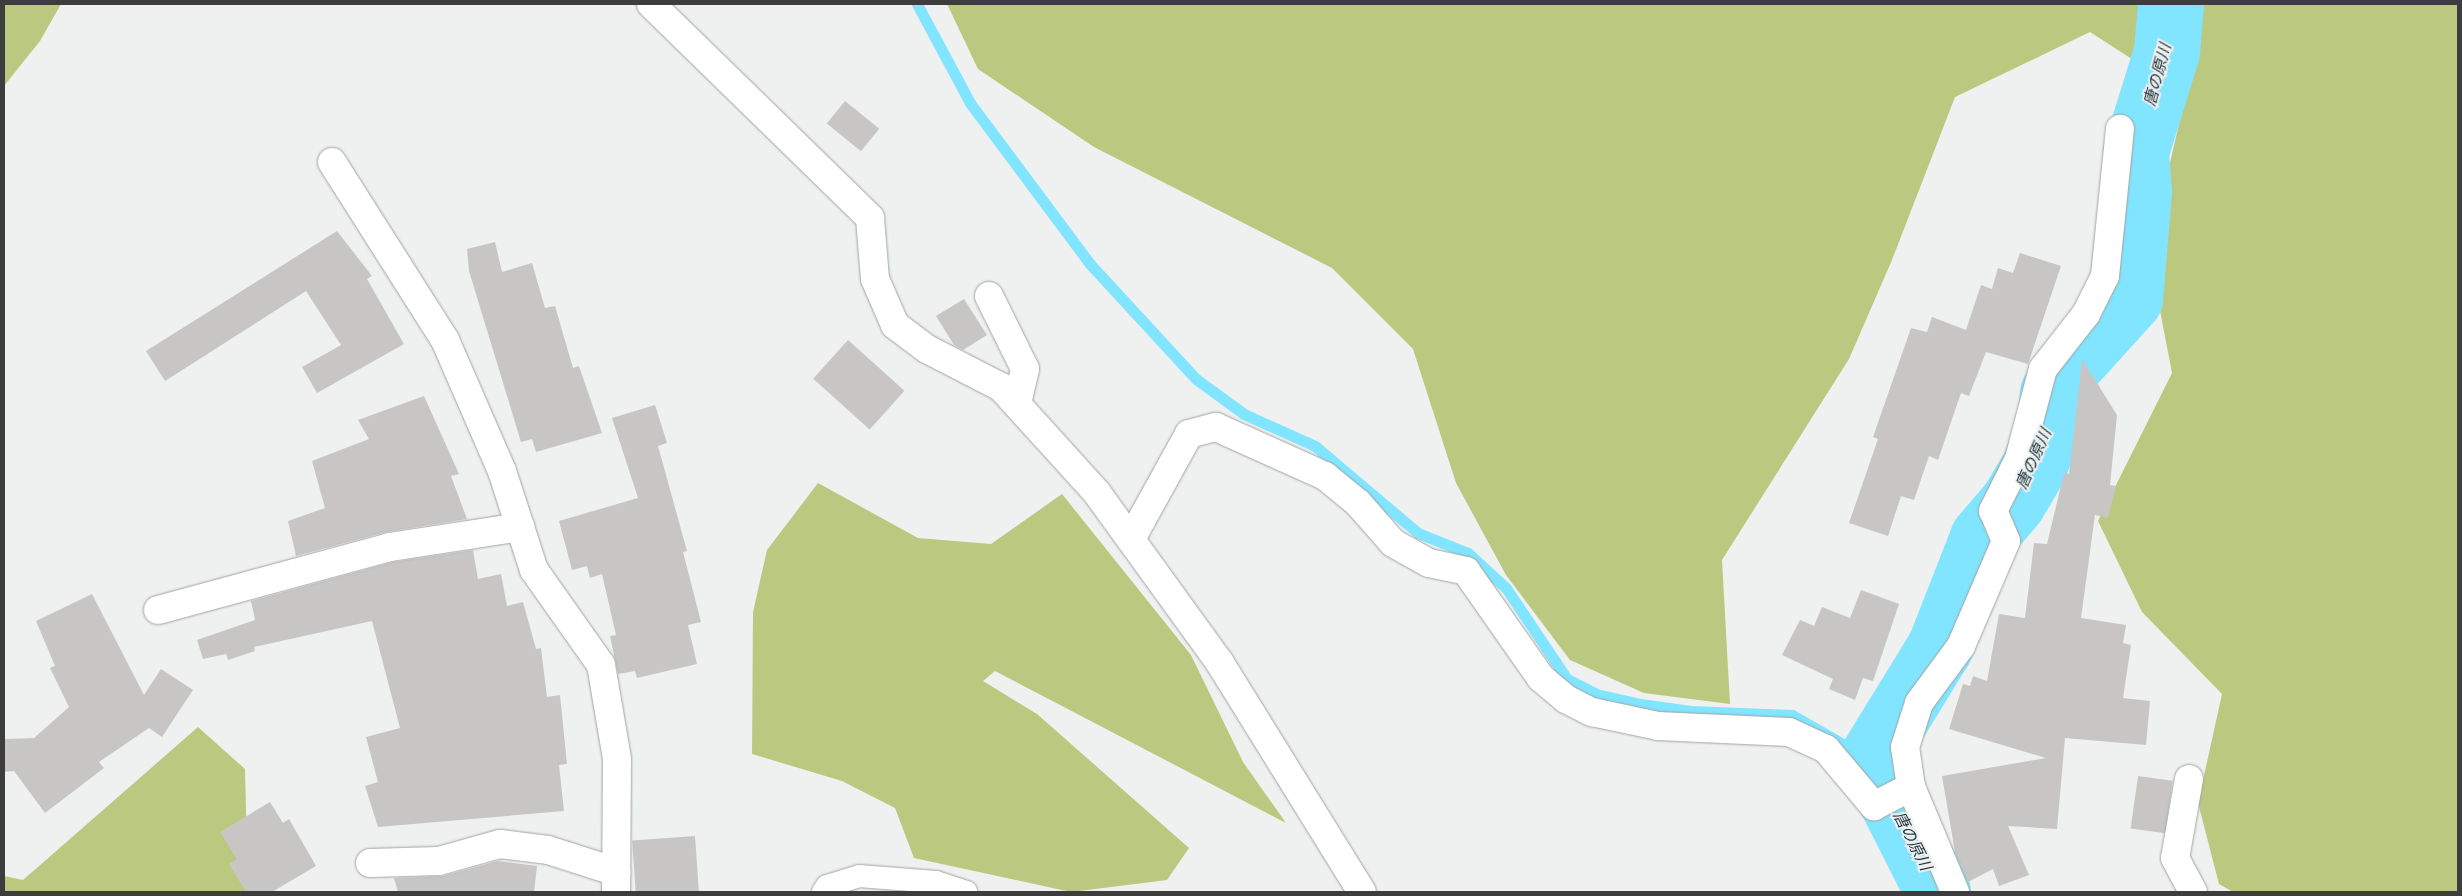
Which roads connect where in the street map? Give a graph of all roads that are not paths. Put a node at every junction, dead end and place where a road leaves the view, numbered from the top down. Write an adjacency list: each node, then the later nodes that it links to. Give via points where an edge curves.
1 (651, 4): 5 (street, via 870,218 875,279 895,324 927,349 1001,387)
2 (2120, 129): 10 (street, via 2105,276 2086,314 2043,369 2019,459 1993,511 2006,541 1961,646 1919,703 1905,747)
3 (332, 162): 6 (street, via 445,340 502,471)
4 (989, 296): 5 (street, via 1025,369)
5 (1017, 404): 7 (street, via 1097,493)
6 (520, 527): 8 (street, via 390,547); 12 (street, via 534,570 602,664 617,760)
7 (1131, 539): 10 (street, via 1189,434 1216,427 1325,476 1358,503 1393,543 1429,562 1466,571 1541,678 1566,699 1592,712 1658,726 1789,732 1826,749 1874,806); 15 (street, via 1220,663)
8 (158, 610)
9 (2189, 779): 17 (street, via 2175,858)
10 (1911, 786): 16 (street)
11 (370, 863): 12 (street, via 439,861 500,844 548,850)
12 (616, 882)
13 (823, 892): 14 (lane, via 827,886 859,876 936,882)
14 (966, 892)
15 (1362, 892)
16 (1955, 892)
17 (2193, 892)

